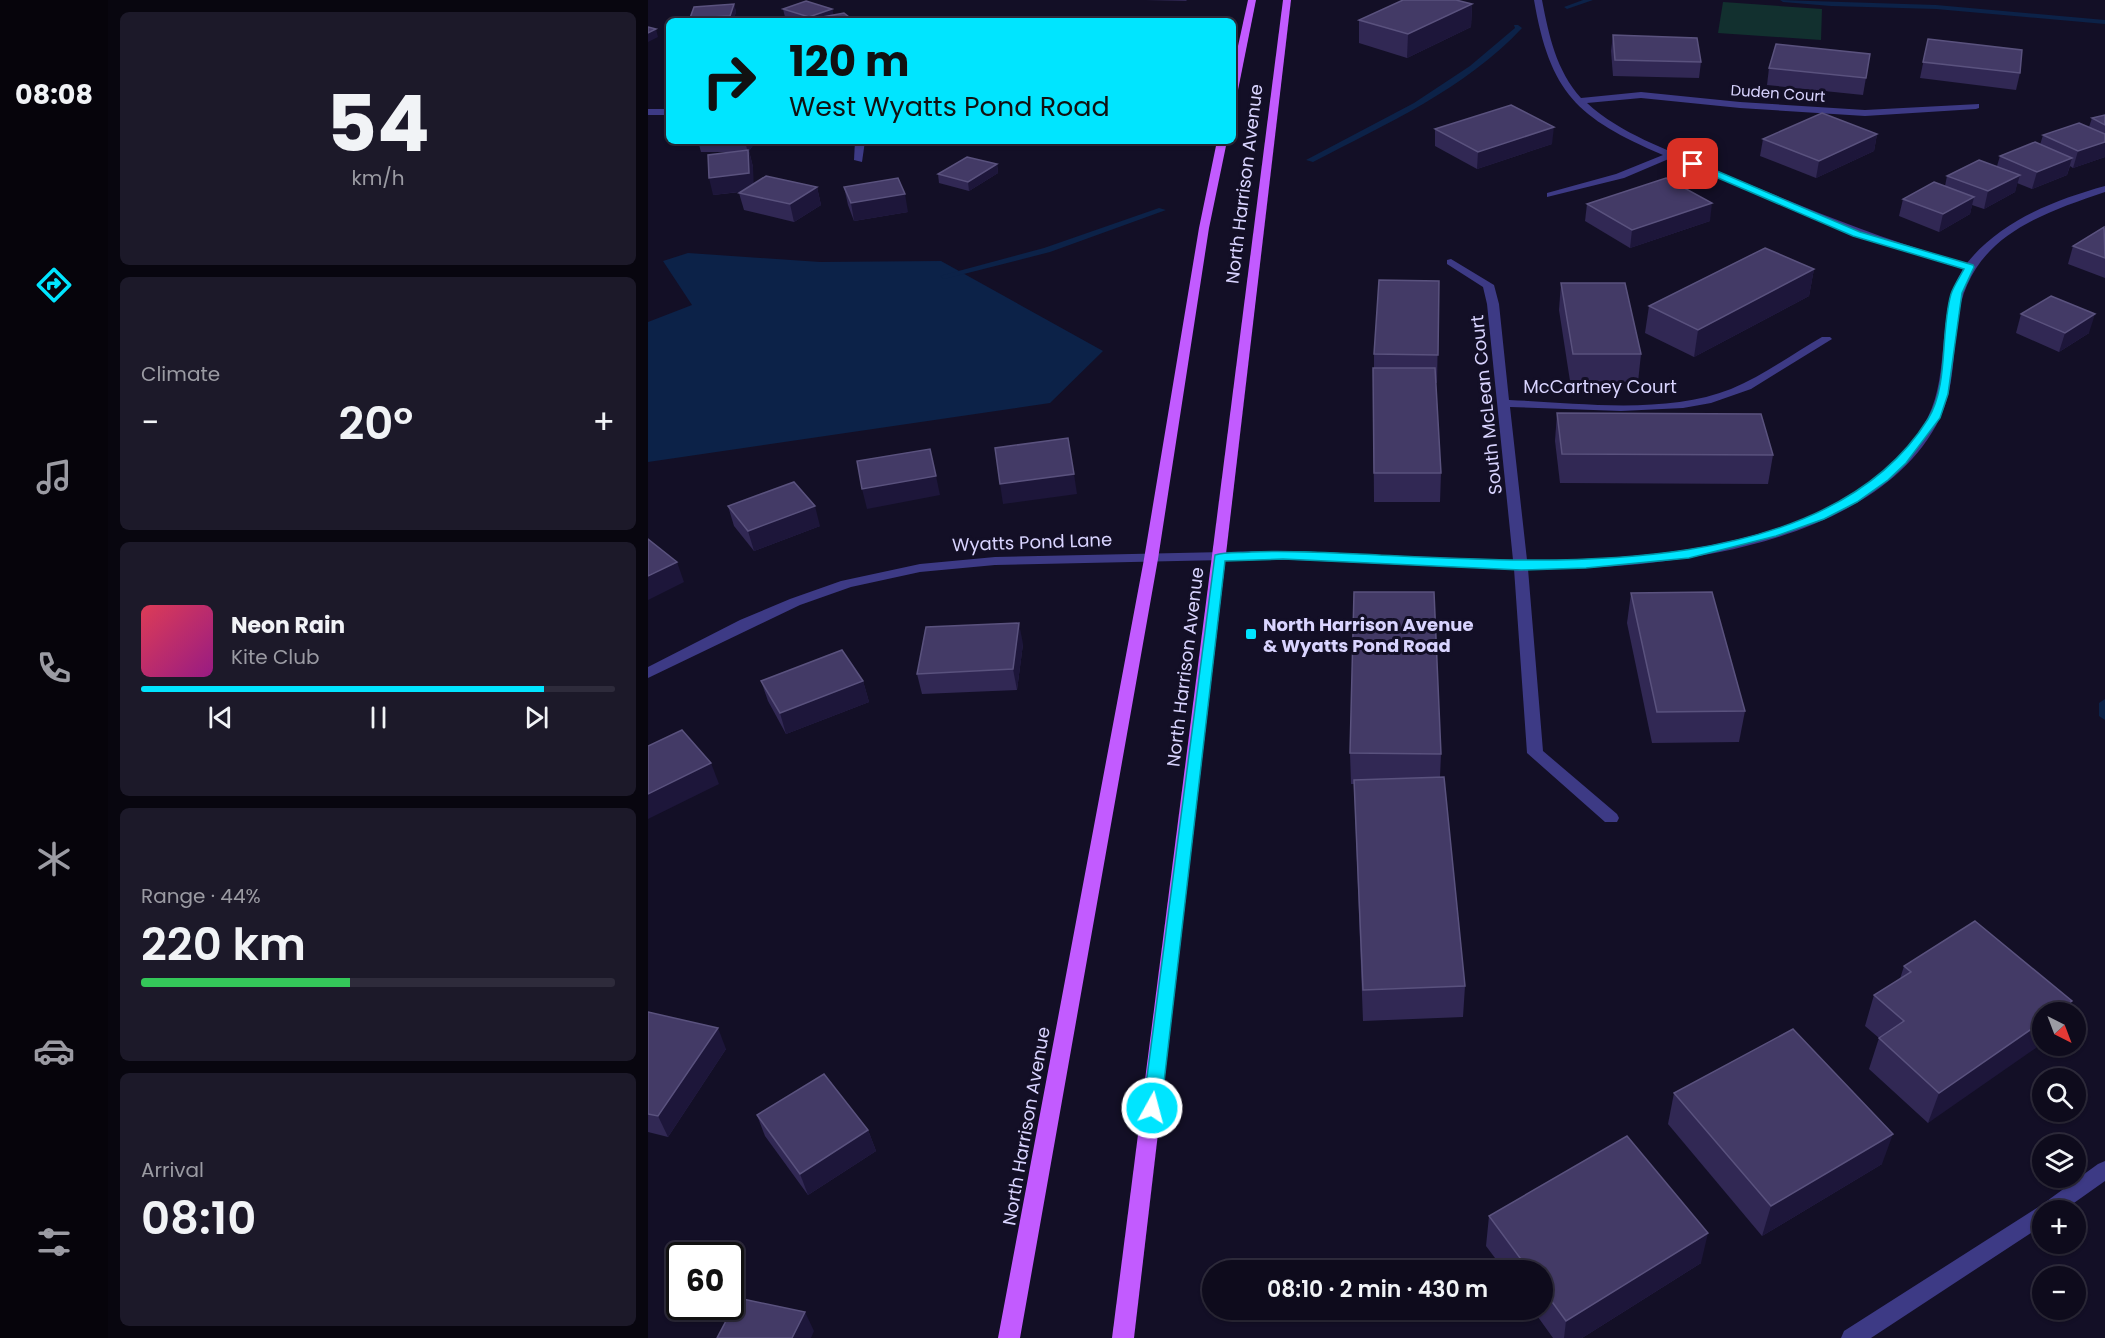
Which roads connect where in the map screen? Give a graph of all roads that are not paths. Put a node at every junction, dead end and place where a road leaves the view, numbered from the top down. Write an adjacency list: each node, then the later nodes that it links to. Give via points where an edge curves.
1 (1252, 0): 4 (main road, North Harrison Avenue)
2 (1287, 0): 19 (main road, North Harrison Avenue)
3 (1538, 0): 5 (street, via 1551,61)
4 (1236, 76)
5 (1579, 101): 6 (street, Duden Court, via 1641,95 1865,113); 11 (street, via 1608,123)
6 (1976, 106)
7 (648, 112): 8 (street)
8 (666, 112)
9 (860, 144): 12 (street)
10 (1221, 144): 20 (main road, North Harrison Avenue)
11 (1671, 155): 14 (street, via 1620,176); 16 (street, via 1857,234)
12 (859, 160)
13 (2105, 189): 16 (street, via 2026,221 1988,247)
14 (1551, 195)
15 (1450, 262): 18 (street, South McLean Court, via 1488,285)
16 (1969, 267): 21 (street, Wyatts Pond Lane, via 1957,293 1943,394 1934,418 1902,461 1853,499 1819,517 1772,534 1689,554)
17 (1826, 339): 18 (street, McCartney Court, via 1736,392 1708,401 1666,406)
18 (1503, 404): 21 (street, South McLean Court)
19 (1219, 557): 20 (street, Wyatts Pond Lane); 21 (street, Wyatts Pond Lane, via 1283,555); 28 (main road, North Harrison Avenue)
20 (1150, 559): 22 (street, Wyatts Pond Lane, via 986,560 897,571 814,594); 27 (main road, North Harrison Avenue)
21 (1521, 566): 23 (street, South McLean Court, via 1535,753)
22 (648, 673)
23 (1611, 818)
24 (2105, 1170): 25 (street)
25 (2062, 1200)
26 (2032, 1221): 29 (street)
27 (1009, 1338)
28 (1123, 1338)
29 (1852, 1338)

